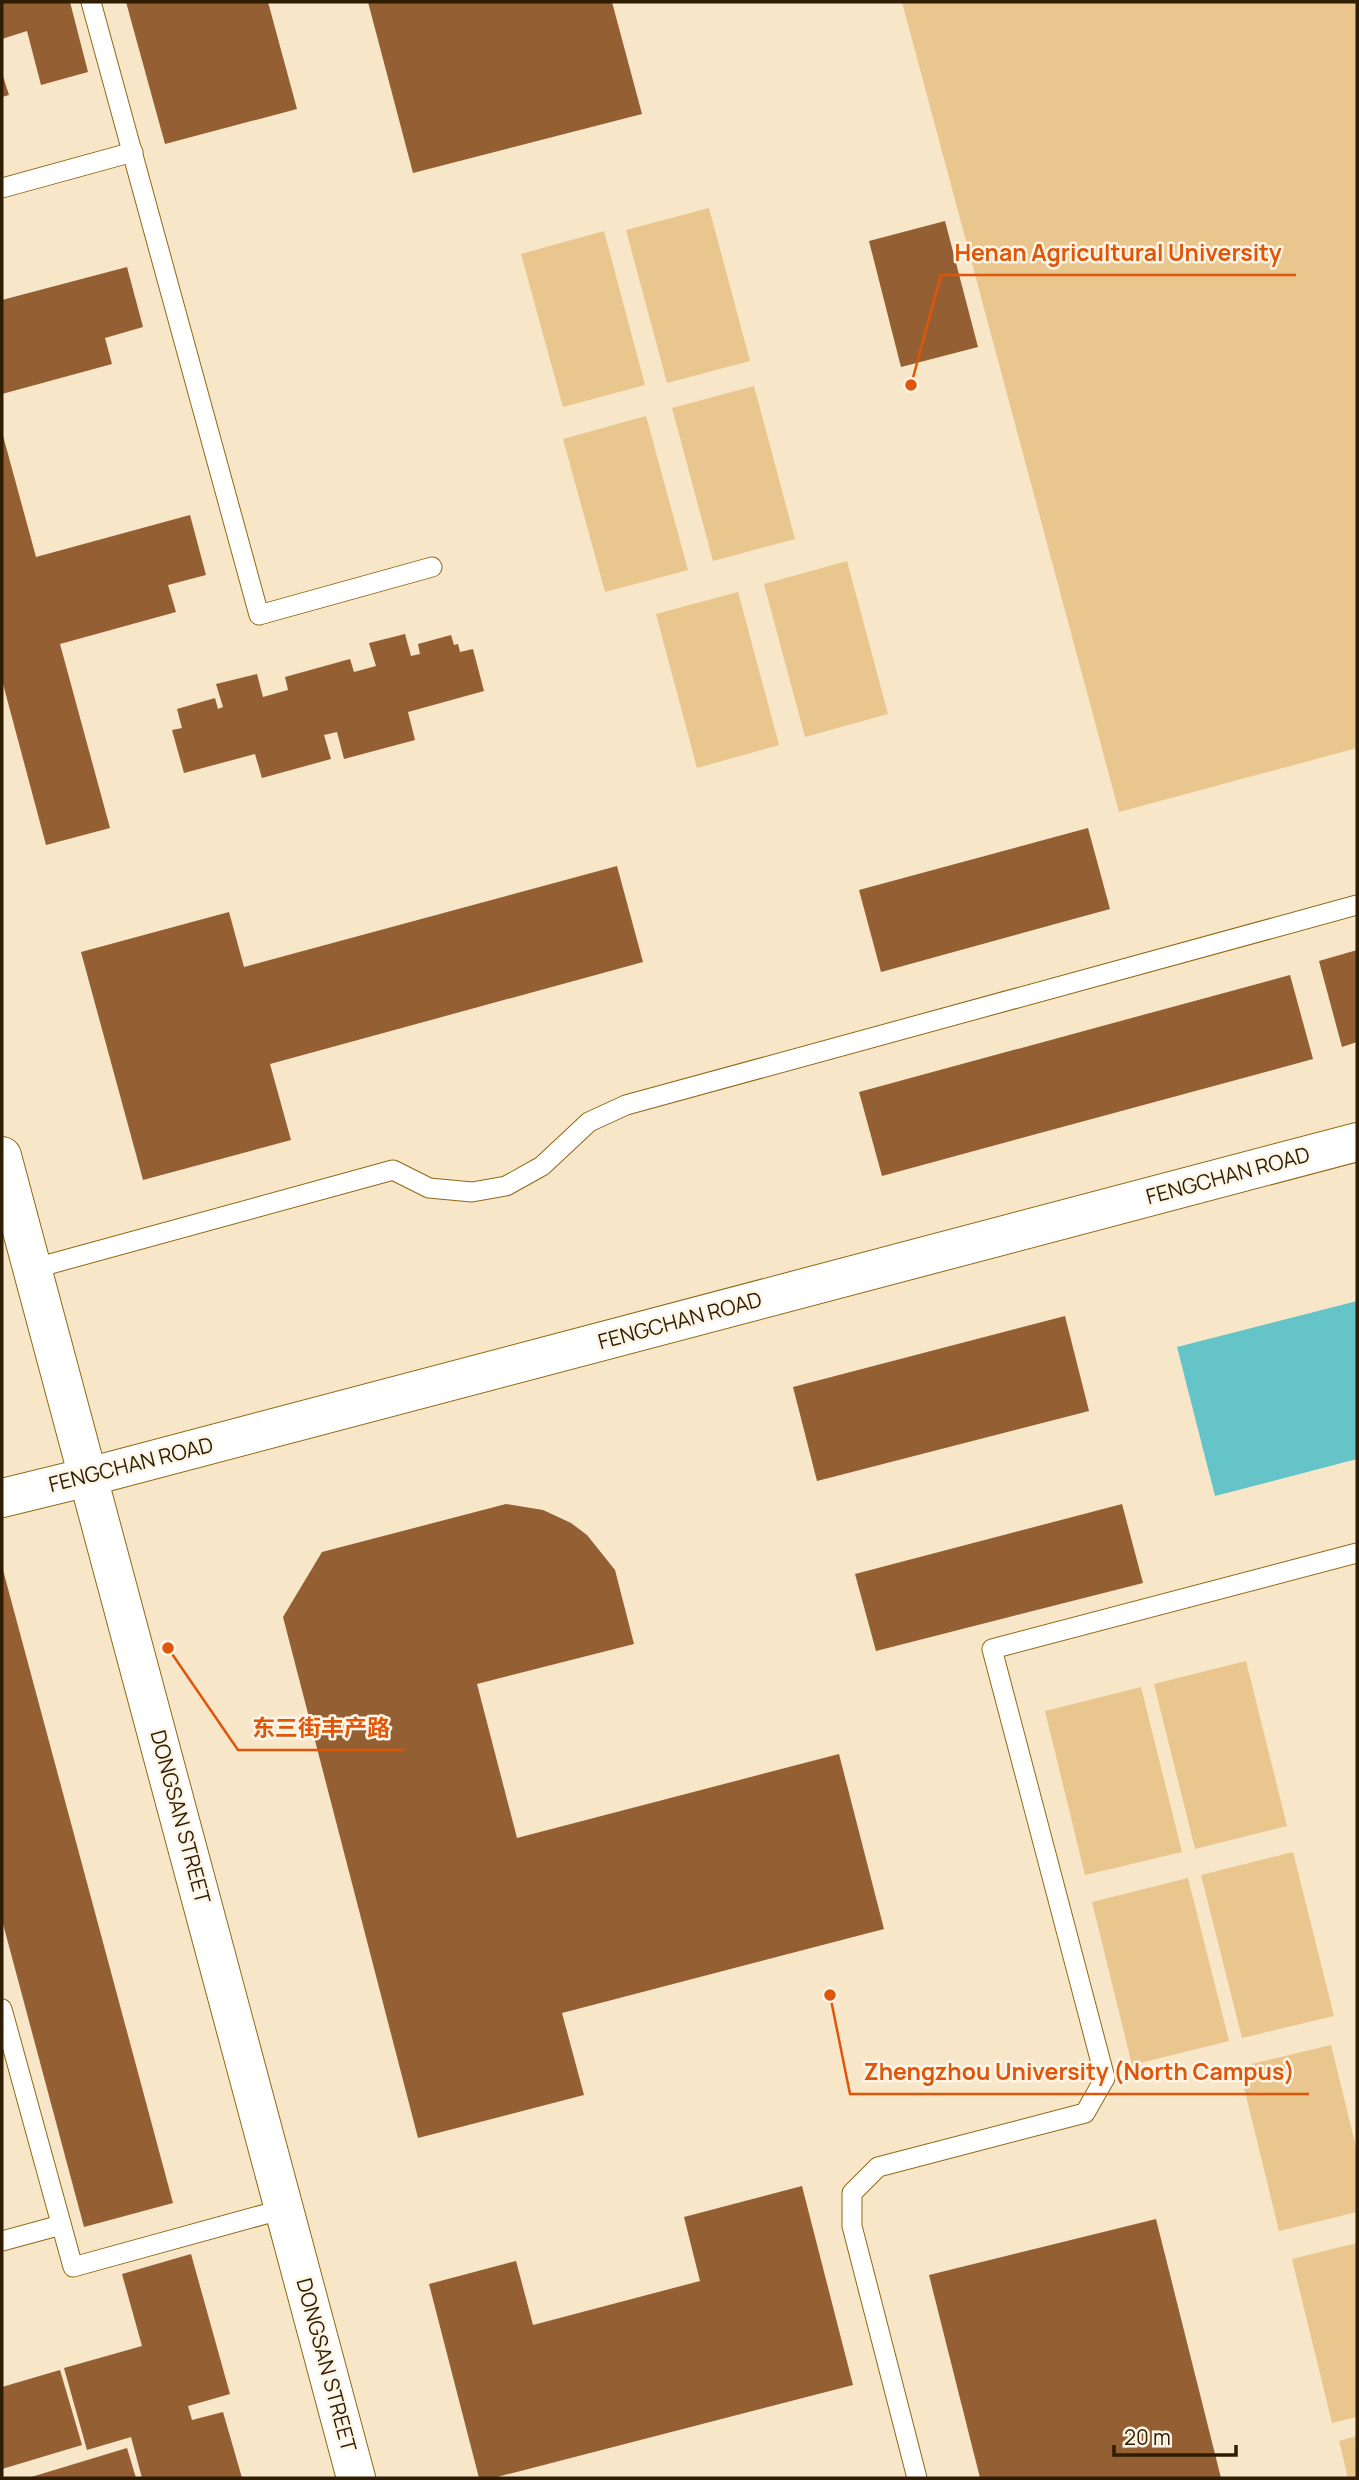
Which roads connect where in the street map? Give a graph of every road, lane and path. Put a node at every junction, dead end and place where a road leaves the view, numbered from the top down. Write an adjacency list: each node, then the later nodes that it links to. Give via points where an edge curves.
1 (92, 2): 2 (lane)
2 (132, 152): 3 (lane); 4 (lane, via 259,615)
3 (2, 188)
4 (432, 567)
5 (1357, 905): 8 (lane, via 626,1105 589,1122 542,1166 506,1186 472,1192 429,1188 393,1170)
6 (1357, 1142): 9 (street, FENGCHAN ROAD)
7 (2, 1156): 8 (street, DONGSAN STREET)
8 (32, 1269): 9 (street, DONGSAN STREET)
9 (89, 1477): 10 (street, FENGCHAN ROAD); 13 (street, DONGSAN STREET)
10 (2, 1498)
11 (1357, 1553): 17 (lane, via 992,1649 1105,2078 1085,2113 878,2167 852,2193 852,2226)
12 (2, 2009): 14 (lane)
13 (284, 2209): 14 (lane, via 73,2267); 16 (street, DONGSAN STREET)
14 (61, 2225): 15 (lane)
15 (2, 2241)
16 (356, 2478)
17 (917, 2478)

